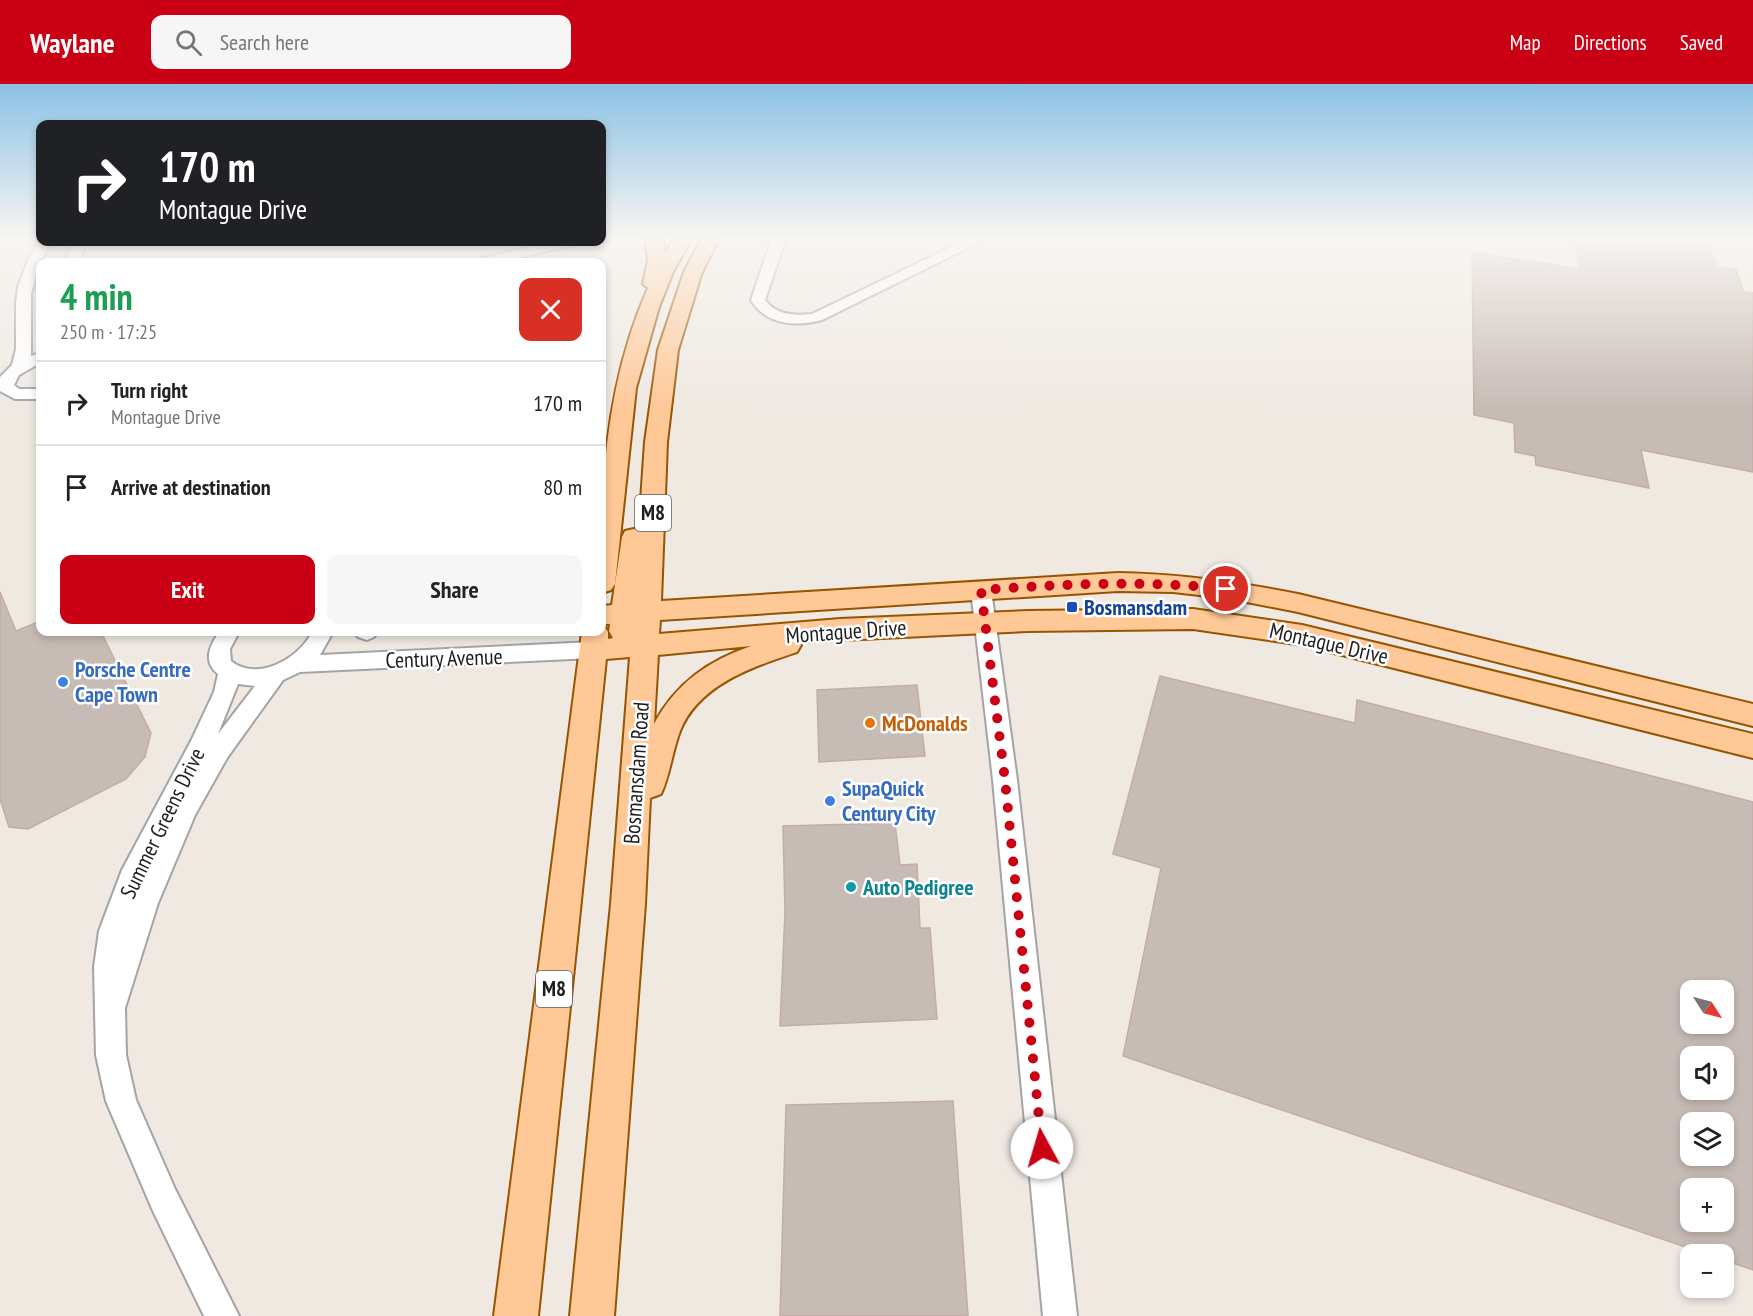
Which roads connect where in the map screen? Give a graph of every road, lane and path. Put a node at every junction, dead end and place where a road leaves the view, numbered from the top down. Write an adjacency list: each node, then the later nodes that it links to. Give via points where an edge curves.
1 (24, 295): 9 (street, via 26,347)
2 (650, 295): 7 (main road)
3 (655, 295): 7 (main road, M8)
4 (685, 295): 13 (main road, via 668,350 656,442 637,507)
5 (760, 295): 6 (street, via 760,304 791,320 817,317)
6 (862, 295)
7 (650, 307): 11 (main road, M8, via 626,388)
8 (36, 360): 9 (street)
9 (19, 367): 10 (street, via 5,381 5,387 15,394)
10 (36, 397)
11 (606, 551)
12 (981, 590): 13 (main road, Montague Drive); 14 (street); 22 (main road, Montague Drive, via 1118,582 1226,589 1298,603)
13 (625, 613): 18 (main road, via 617,637); 19 (main road, Bosmansdam Road)
14 (986, 624): 15 (main road, Montague Drive); 23 (main road, Montague Drive, via 1158,618 1268,629); 29 (street)
15 (840, 628): 19 (main road, Montague Drive); 24 (main road, via 735,664 705,681 679,705 667,723 655,756)
16 (220, 636): 21 (street, via 218,657)
17 (320, 636): 20 (street, Summer Greens Drive, via 315,647)
18 (594, 641): 19 (main road, Montague Drive); 20 (street, Century Avenue); 27 (main road, M8)
19 (645, 647): 24 (main road, Bosmansdam Road)
20 (286, 669): 21 (street, Century Avenue, via 250,678); 25 (street, Summer Greens Drive, via 220,749 176,829 145,899)
21 (230, 673): 25 (street, Summer Greens Drive, via 202,744 135,870 112,931 108,967)
22 (1753, 715)
23 (1753, 746)
24 (628, 904): 28 (main road, Bosmansdam Road)
25 (111, 1013): 26 (street, Summer Greens Drive, via 111,1055 121,1101 164,1200)
26 (222, 1316)
27 (516, 1316)
28 (592, 1316)
29 (1060, 1316)

